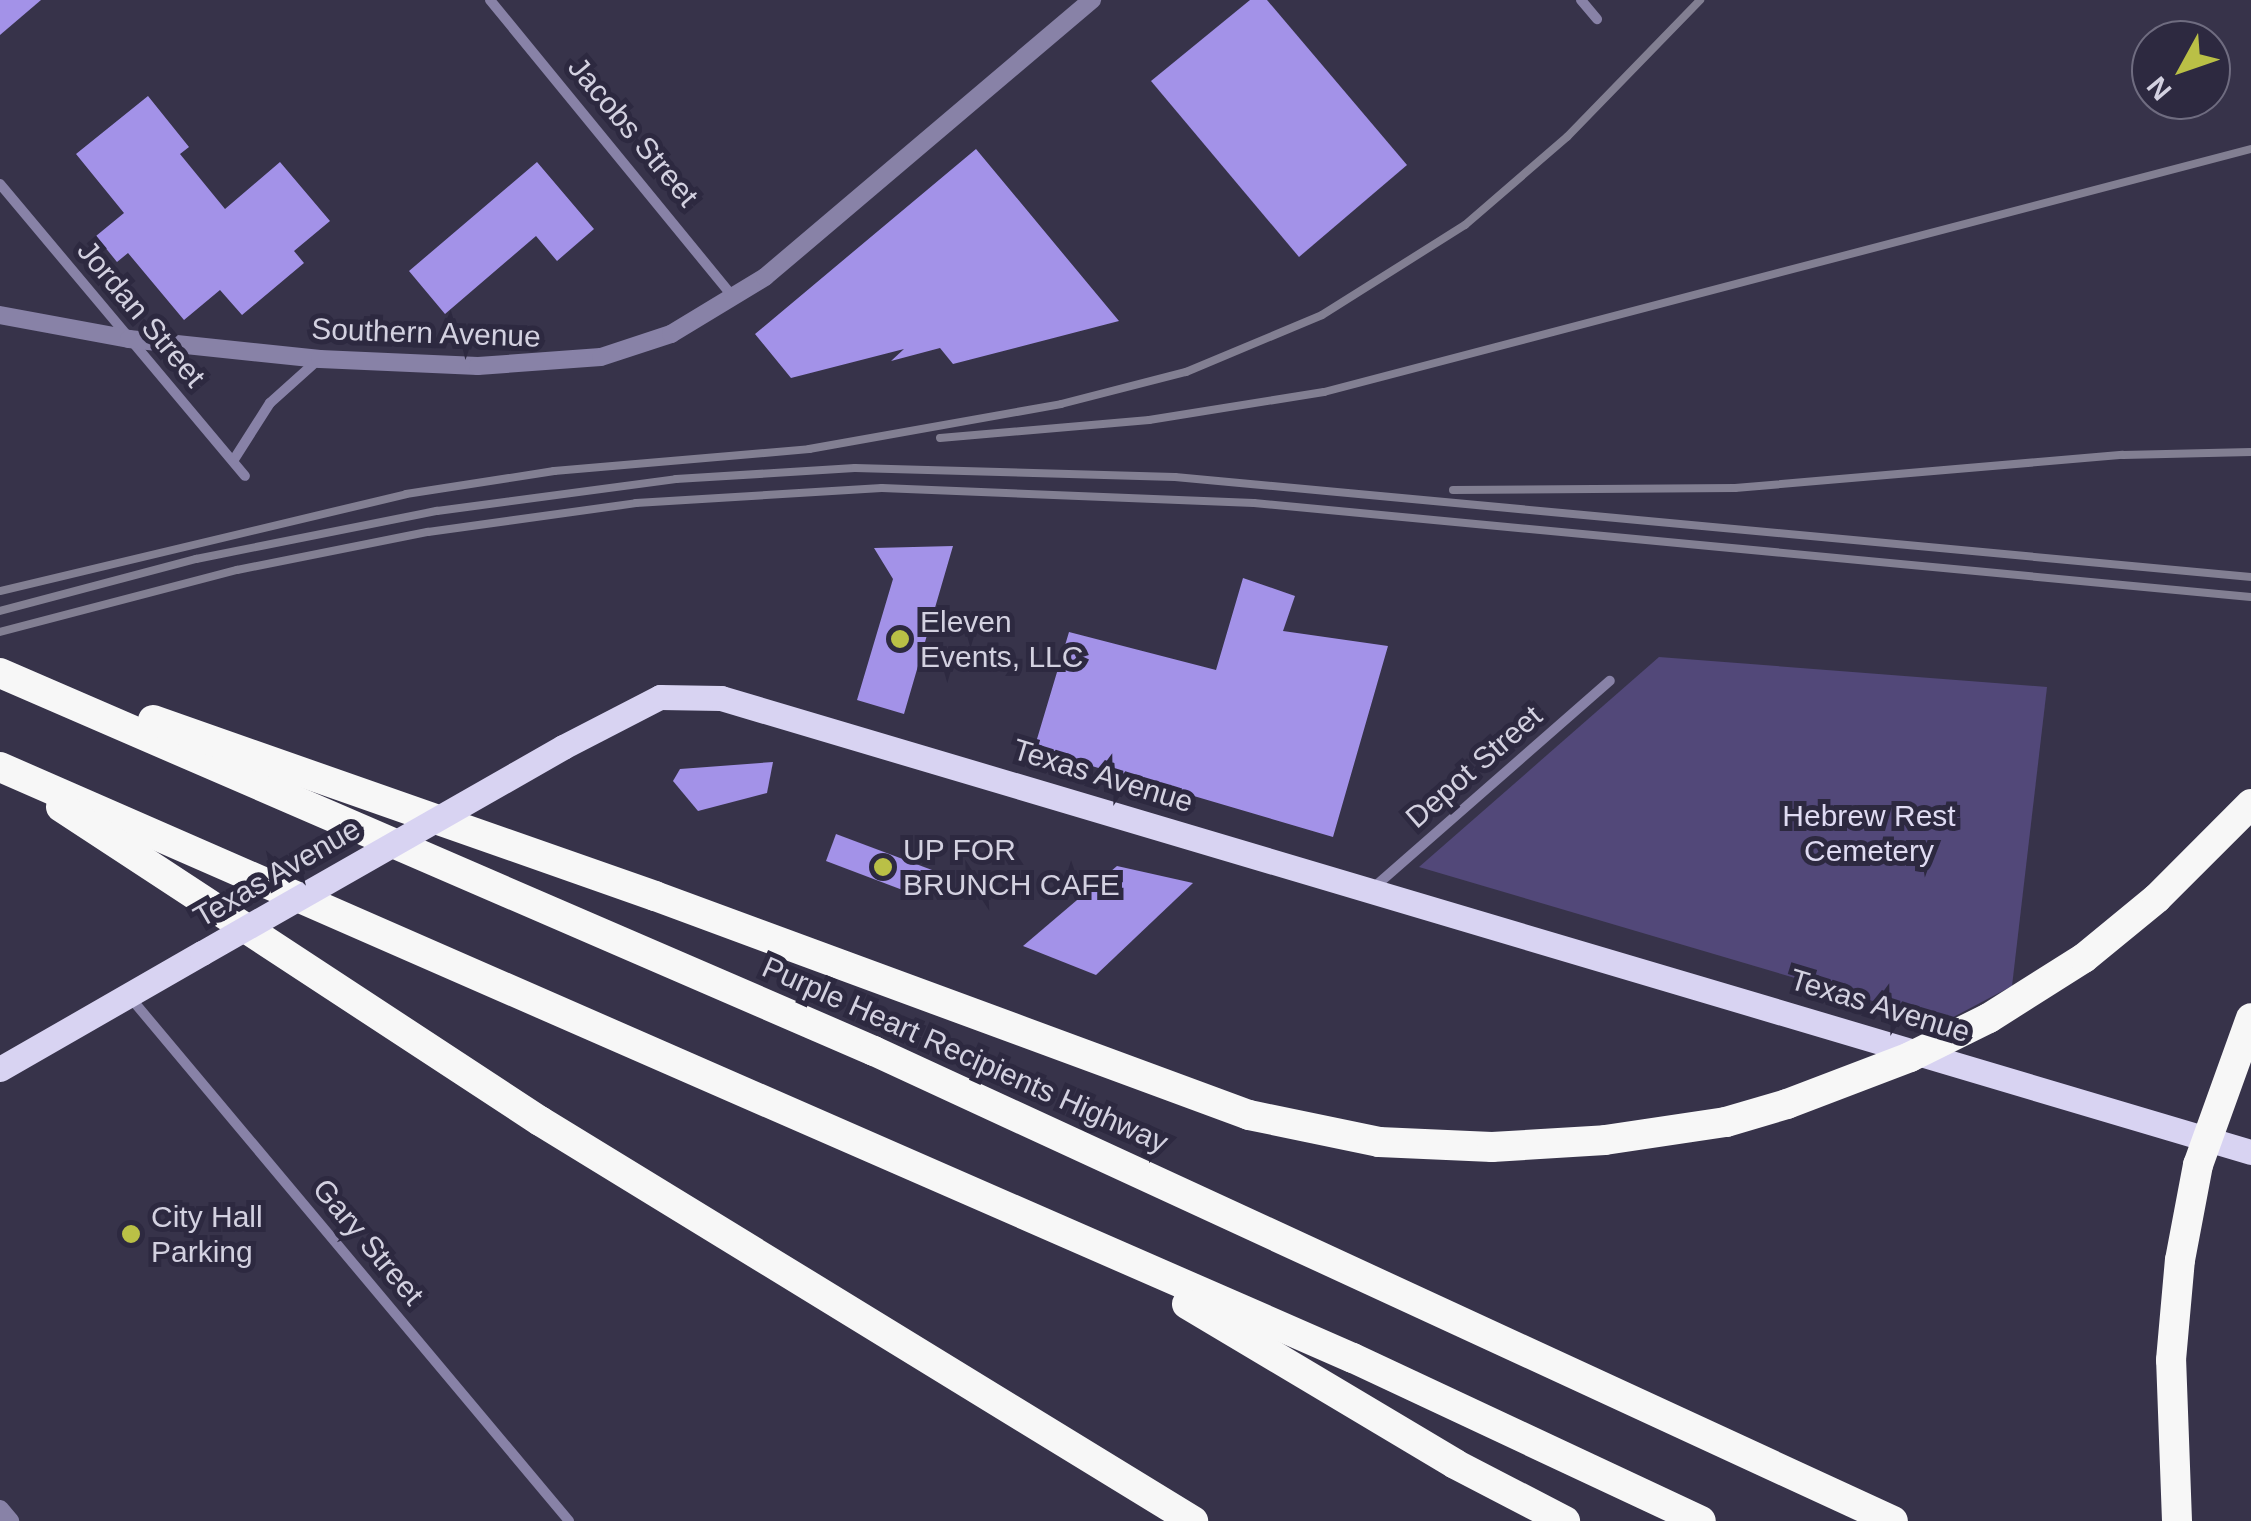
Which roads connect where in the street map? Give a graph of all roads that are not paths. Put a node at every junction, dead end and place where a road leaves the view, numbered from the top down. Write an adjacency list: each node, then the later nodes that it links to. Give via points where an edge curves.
1 (490, 0): 6 (street, Jacobs Street)
2 (1092, 0): 6 (street, Southern Avenue)
3 (1581, 0): 4 (street)
4 (1598, 19)
5 (0, 184): 8 (street, Jordan Street)
6 (734, 298): 9 (street, Southern Avenue, via 636,346 563,363)
7 (0, 315): 8 (street, Southern Avenue)
8 (128, 338): 9 (street, Southern Avenue); 10 (street, Jordan Street)
9 (320, 359): 10 (street, via 270,402)
10 (233, 461): 11 (street, Jordan Street)
11 (244, 476)
12 (0, 672): 15 (highway, bridge, via 319,773 1250,1115 1379,1142 1492,1147 1605,1140 1787,1104 1910,1058 2084,958 2158,898); 28 (highway, Purple Heart Recipients Highway, via 874,1051)
13 (1610, 681): 16 (street, Depot Street)
14 (0, 766): 21 (highway); 25 (highway, via 540,1121)
15 (2251, 804)
16 (1371, 890): 17 (main road, Texas Avenue, bridge, via 721,698 660,698); 20 (main road, Texas Avenue)
17 (128, 995): 19 (main road, Texas Avenue); 24 (street, Gary Street)
18 (2251, 1018): 29 (highway, bridge, via 2198,1165 2180,1260 2171,1360)
19 (0, 1069)
20 (2251, 1152)
21 (1090, 1245): 26 (highway, via 1455,1464); 27 (highway, via 1353,1358)
22 (0, 1509): 23 (street)
23 (10, 1521)
24 (569, 1521)
25 (1192, 1521)
26 (1565, 1521)
27 (1701, 1521)
28 (1893, 1521)
29 (2176, 1521)

